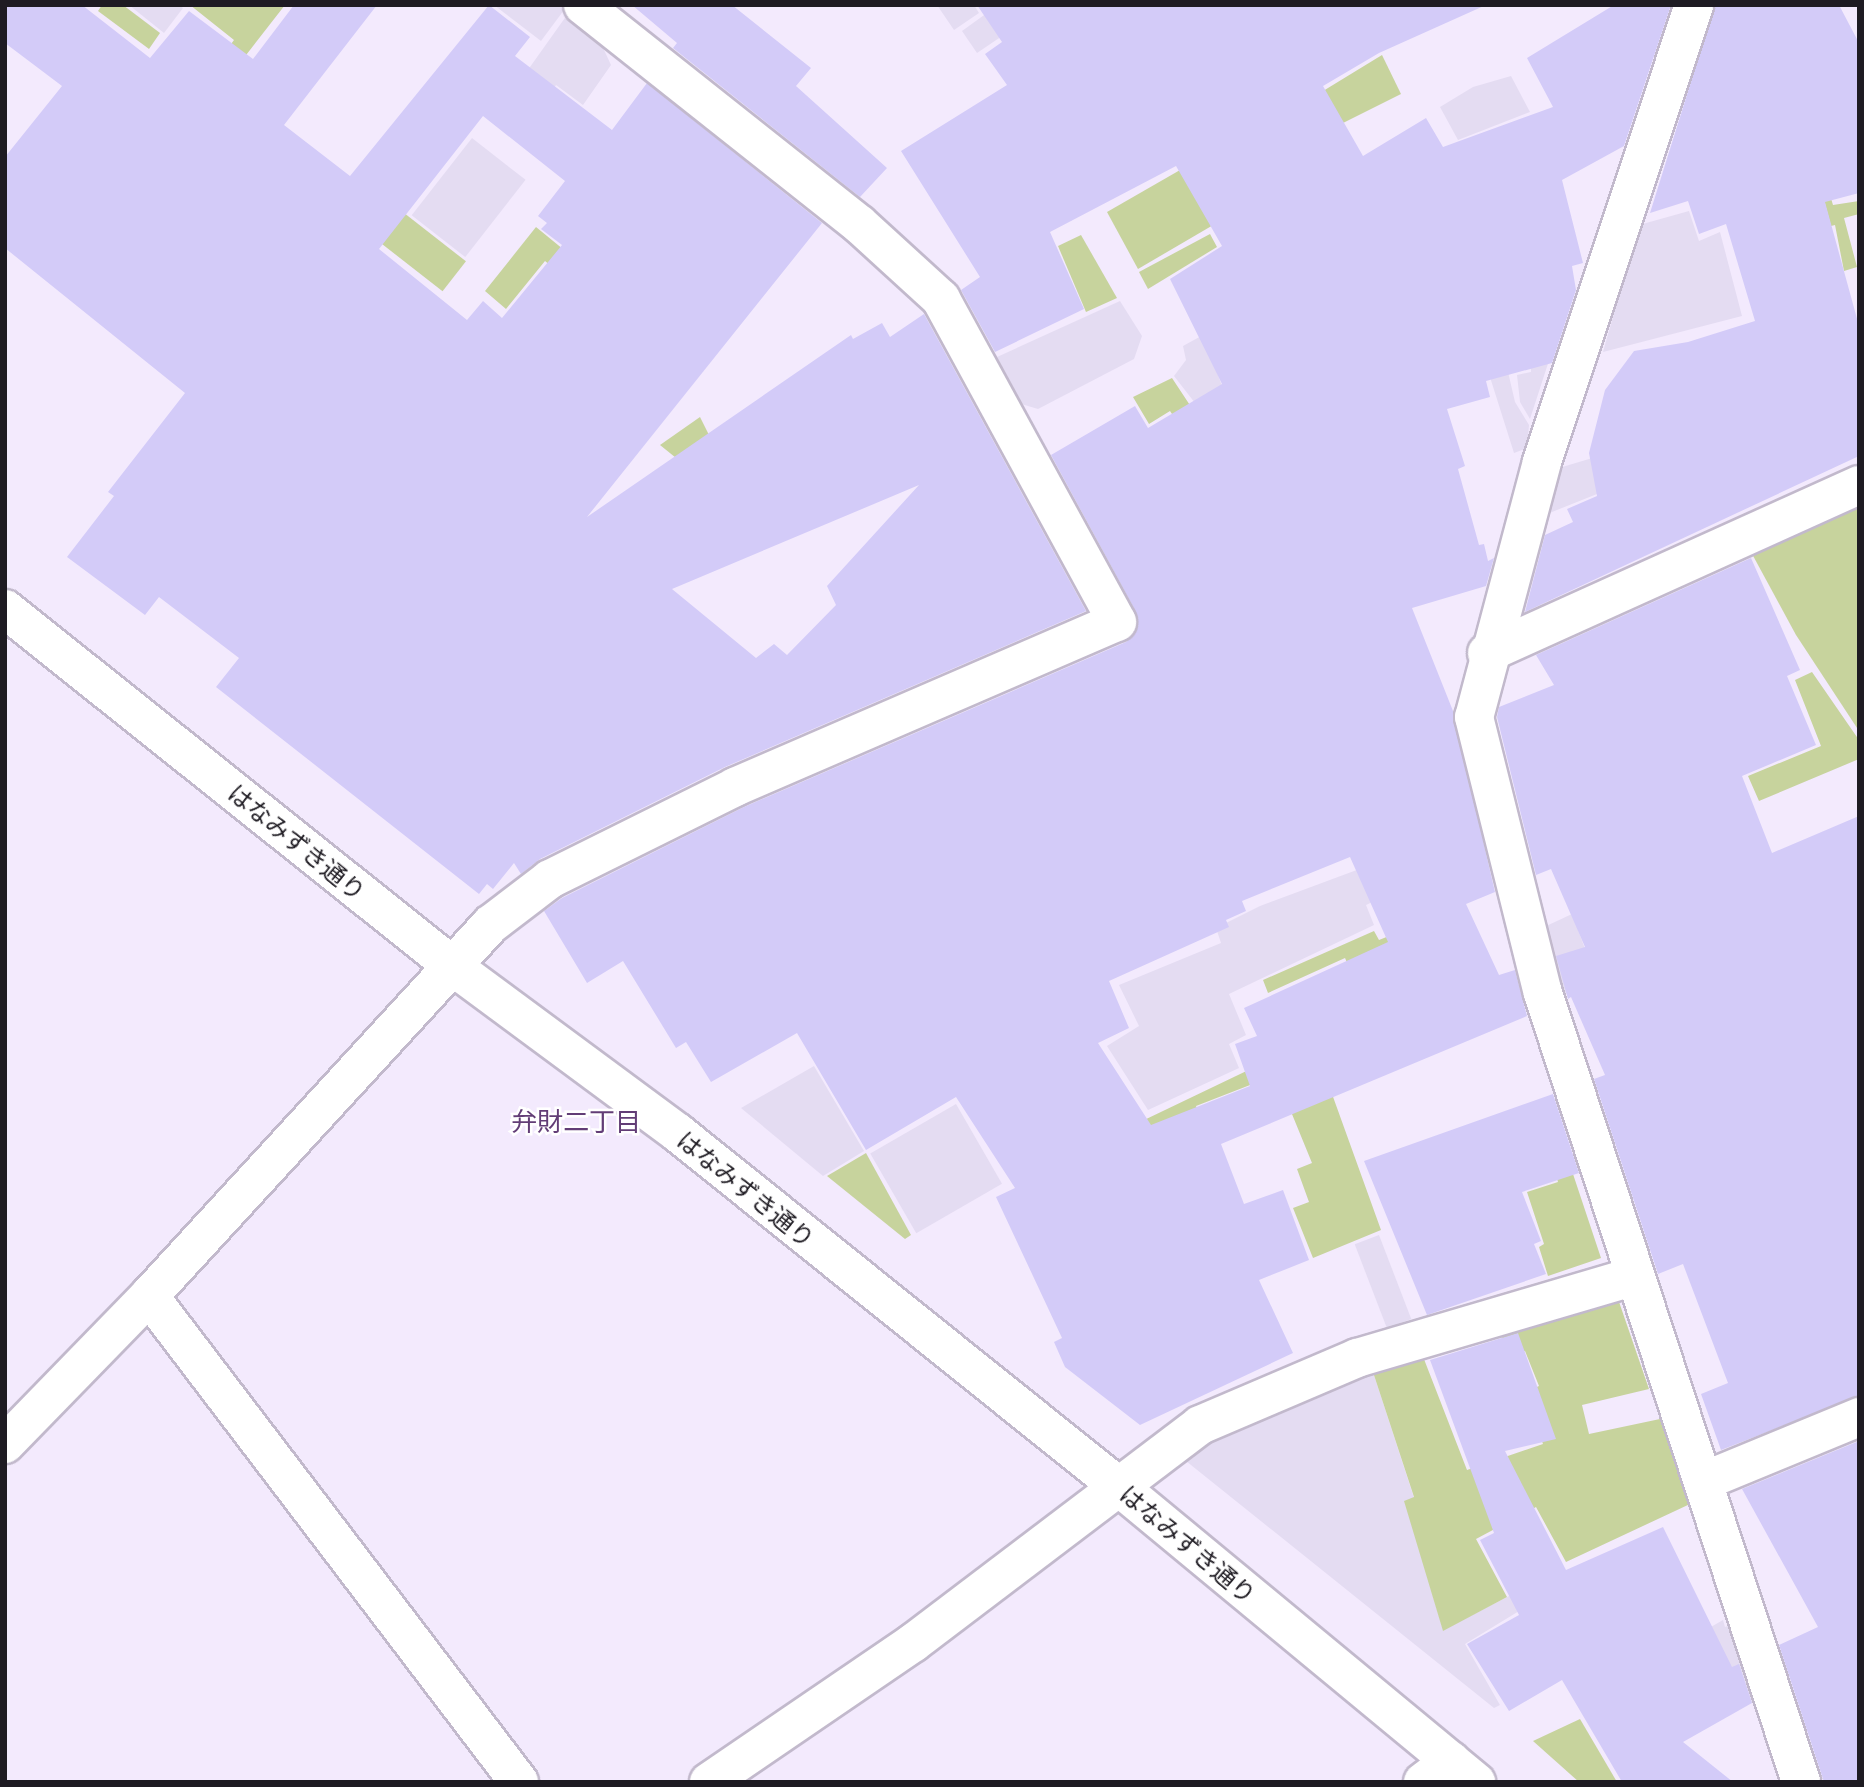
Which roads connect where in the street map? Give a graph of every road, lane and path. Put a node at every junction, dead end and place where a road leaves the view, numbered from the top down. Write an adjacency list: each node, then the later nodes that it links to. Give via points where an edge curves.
1 (583, 5): 6 (street, via 859,224 942,299 1117,622 734,787 550,879 491,924)
2 (1694, 5): 5 (street, via 1542,462)
3 (1859, 485): 5 (street)
4 (7, 615): 6 (street, はなみずき通り)
5 (1487, 653): 7 (street, via 1474,717 1501,838 1543,993)
6 (455, 968): 8 (street); 12 (street, はなみずき通り, via 677,1133)
7 (1633, 1278): 11 (street); 12 (street, via 1357,1358 1200,1425)
8 (149, 1296): 10 (street); 14 (street)
9 (1859, 1417): 11 (street)
10 (5, 1444)
11 (1704, 1481): 16 (street)
12 (1118, 1486): 13 (street, はなみずき通り); 15 (street, via 913,1643)
13 (1450, 1775)
14 (519, 1782)
15 (709, 1782)
16 (1801, 1782)

